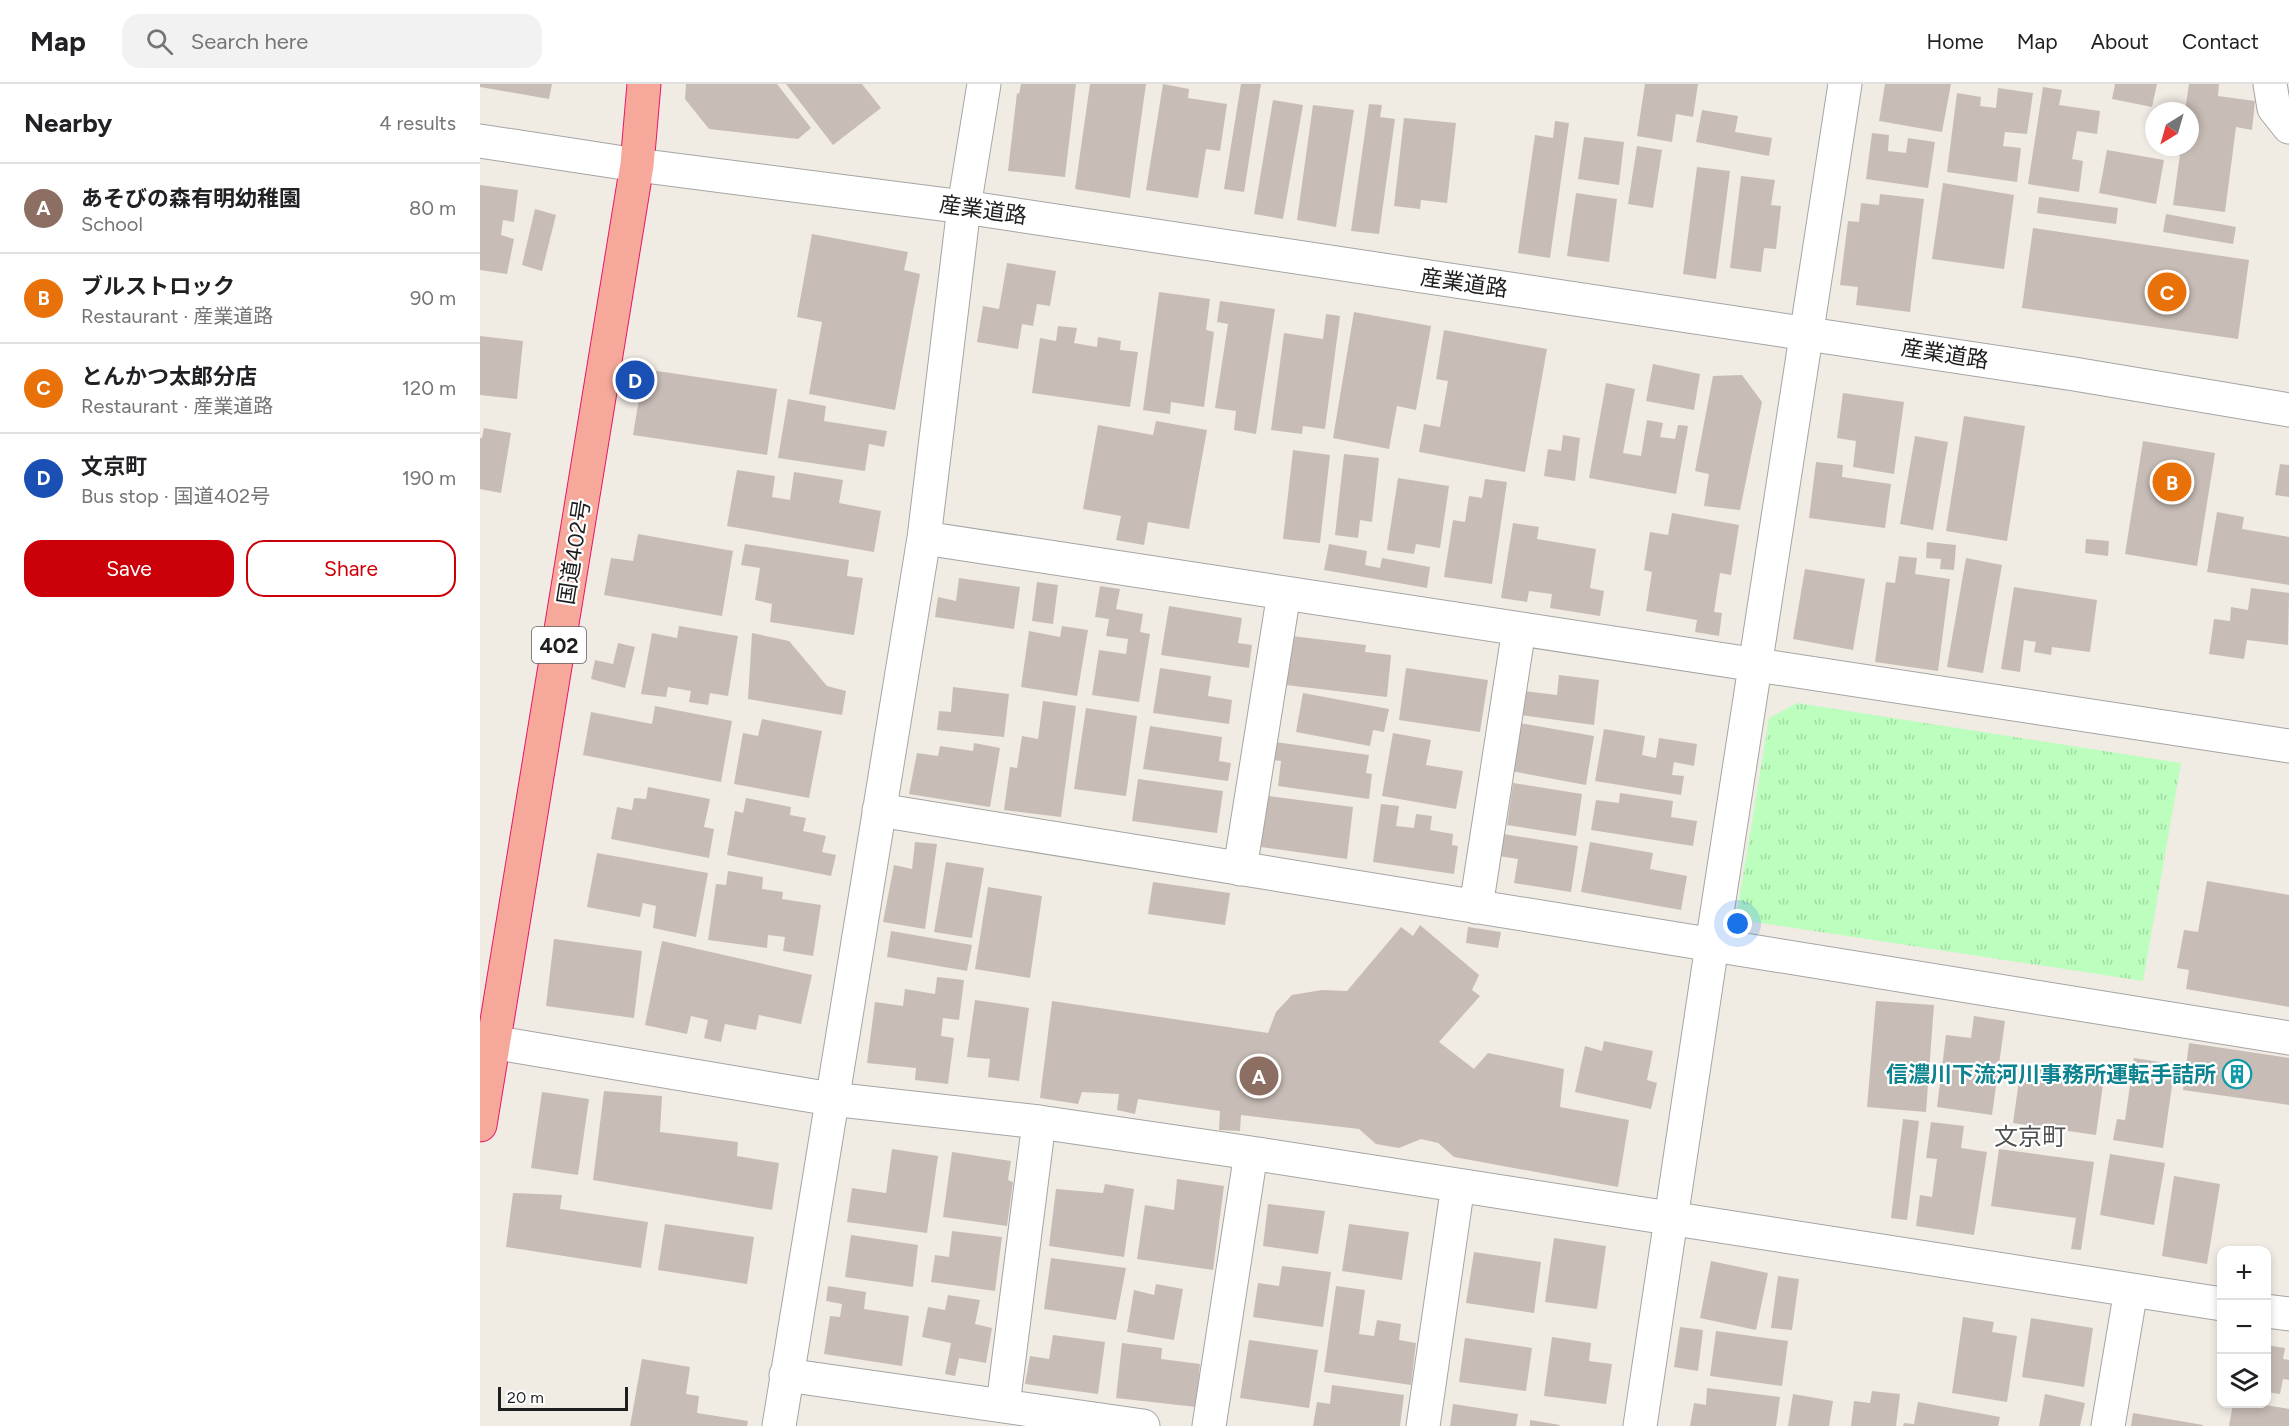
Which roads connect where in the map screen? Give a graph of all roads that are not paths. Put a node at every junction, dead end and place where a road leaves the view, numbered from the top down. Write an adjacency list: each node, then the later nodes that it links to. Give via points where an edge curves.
1 (644, 84): 7 (highway, 国道402号 / 402)
2 (984, 84): 8 (street)
3 (1845, 84): 9 (street)
4 (2270, 84): 5 (street, via 2274,108)
5 (2289, 127)
6 (480, 141): 7 (street, 産業道路)
7 (637, 165): 8 (street, 産業道路); 21 (highway, 国道402号 / 402)
8 (964, 207): 9 (street, 産業道路); 11 (street)
9 (1806, 333): 10 (street, 産業道路); 14 (street)
10 (2289, 410)
11 (924, 538): 12 (street); 16 (street)
12 (1284, 593): 13 (street); 17 (street)
13 (1518, 629): 14 (street); 18 (street)
14 (1755, 665): 15 (street); 19 (street)
15 (2289, 746)
16 (879, 810): 17 (street); 22 (street)
17 (1240, 869): 18 (street)
18 (1476, 907): 19 (street)
19 (1712, 945): 20 (street); 27 (street)
20 (2289, 1038)
21 (487, 1041): 22 (street); 24 (highway, 国道402号 / 402)
22 (831, 1100): 23 (street); 32 (street)
23 (1039, 1122): 25 (street); 33 (street)
24 (480, 1125)
25 (1251, 1153): 26 (street); 37 (street)
26 (1458, 1185): 27 (street); 38 (street)
27 (1670, 1218): 28 (street); 39 (street)
28 (2131, 1290): 29 (street); 40 (street)
29 (2217, 1303)
30 (2271, 1312): 31 (street)
31 (2289, 1314)
32 (786, 1375): 33 (street); 35 (street)
33 (1003, 1405): 34 (street)
34 (1065, 1420): 36 (street)
35 (779, 1426)
36 (1143, 1426)
37 (1209, 1426)
38 (1423, 1426)
39 (1640, 1426)
40 (2108, 1426)

